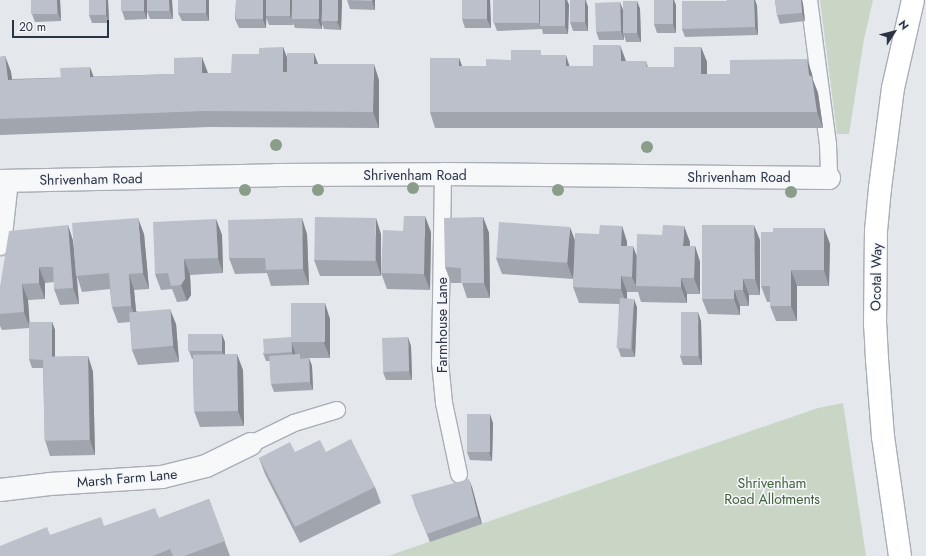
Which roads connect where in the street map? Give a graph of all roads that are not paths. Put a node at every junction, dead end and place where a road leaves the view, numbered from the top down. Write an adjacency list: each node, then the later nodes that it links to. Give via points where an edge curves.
1 (809, 0): 4 (lane, via 828,144)
2 (912, 0): 11 (main road, Ocotal Way, via 893,88 876,239 877,359 883,437)
3 (443, 174): 4 (street, Shrivenham Road); 5 (street, Shrivenham Road); 9 (lane, Farmhouse Lane, via 440,362 444,403)
4 (829, 178)
5 (4, 181): 6 (street)
6 (0, 244)
7 (337, 410): 8 (lane, Marsh Farm Lane, via 294,423)
8 (251, 444): 10 (street, Marsh Farm Lane, via 206,466 162,477)
9 (459, 474)
10 (0, 490)
11 (900, 556)

